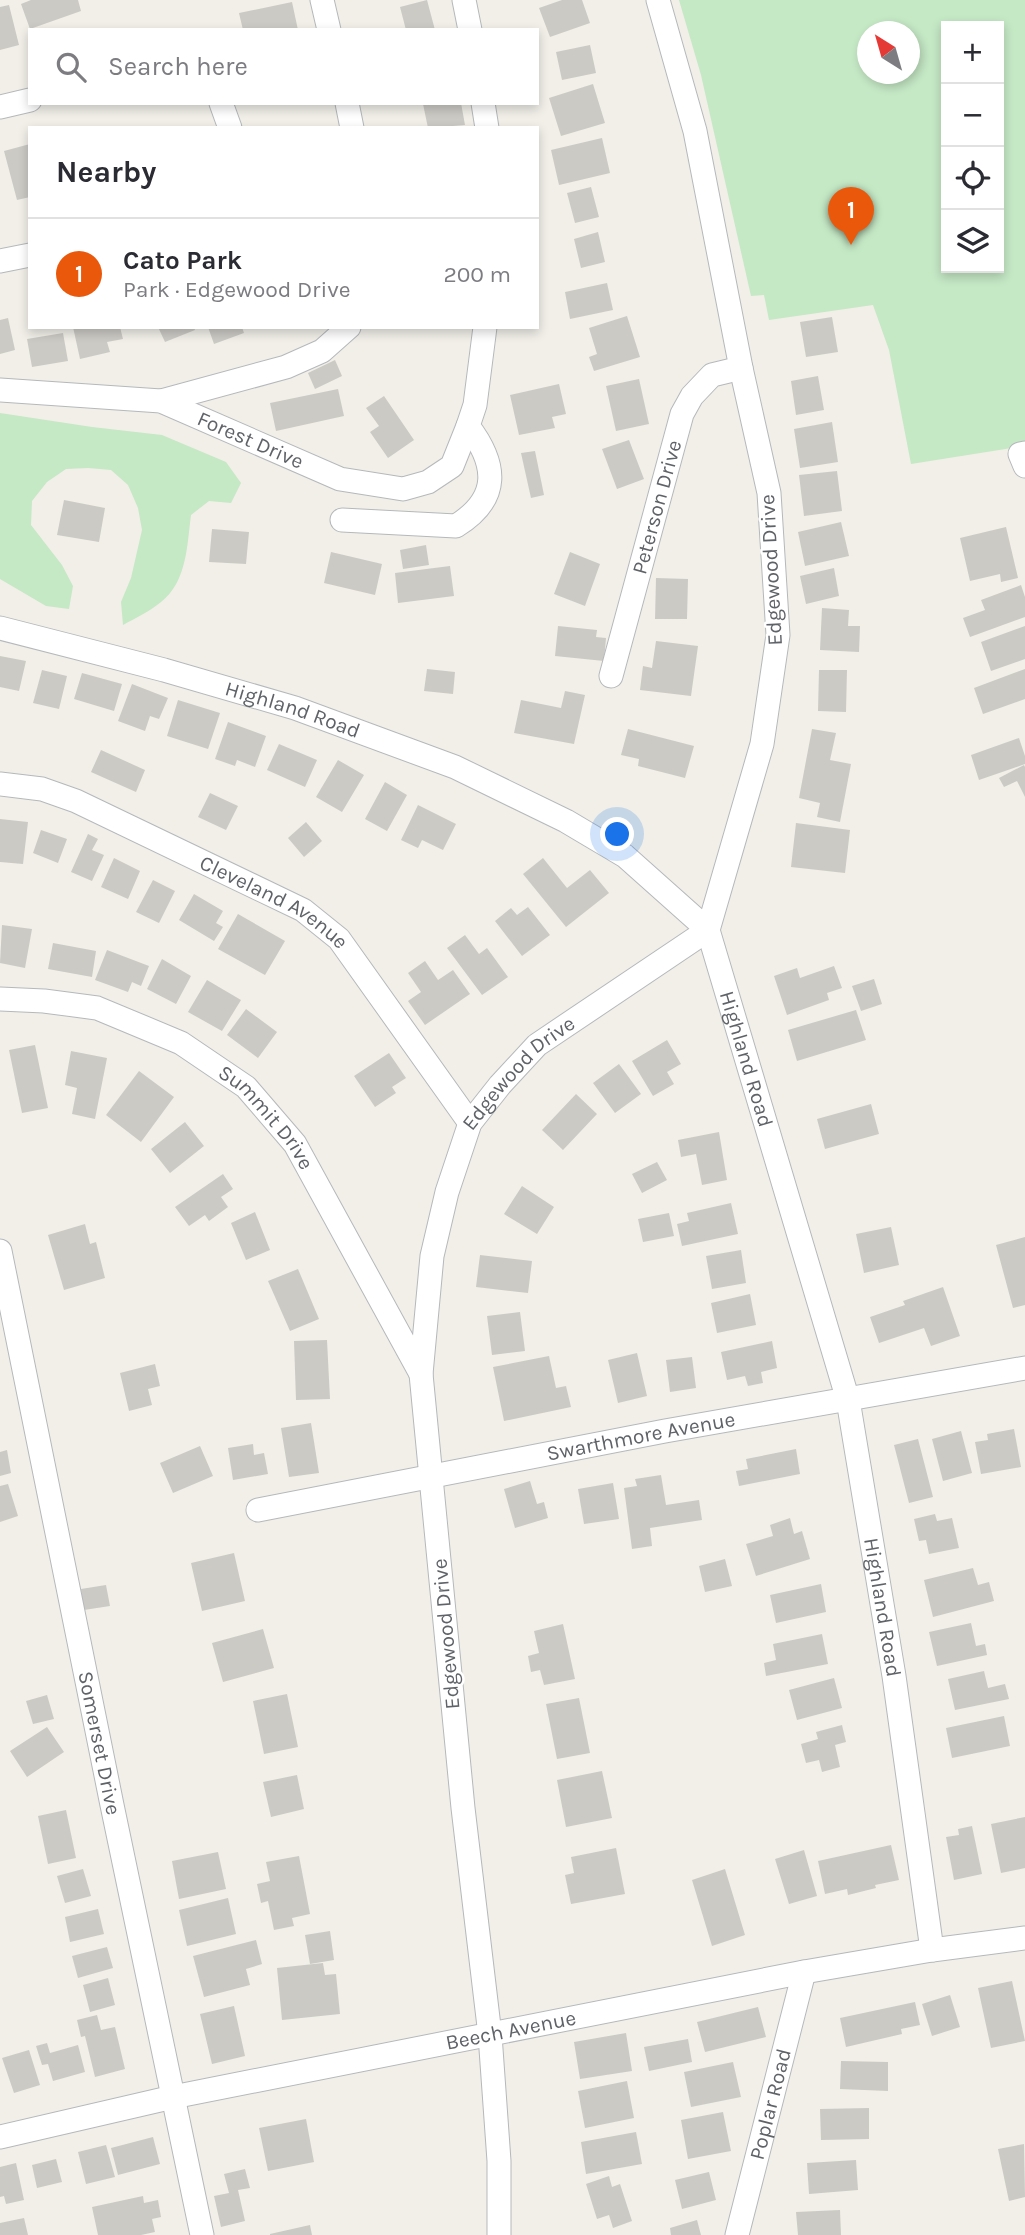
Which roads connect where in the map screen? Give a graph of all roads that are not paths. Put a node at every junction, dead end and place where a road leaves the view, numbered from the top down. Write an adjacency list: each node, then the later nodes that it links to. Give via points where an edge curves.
1 (323, 0): 4 (street)
2 (464, 0): 5 (street)
3 (658, 0): 18 (street, Edgewood Drive, via 695,131)
4 (330, 28)
5 (470, 28)
6 (28, 100): 10 (street)
7 (222, 105): 11 (street)
8 (347, 105): 12 (street)
9 (483, 105): 13 (street)
10 (0, 107)
11 (229, 126)
12 (352, 126)
13 (487, 126)
14 (28, 254): 15 (street)
15 (0, 261)
16 (347, 329): 20 (street, via 322,351 286,367)
17 (485, 329): 21 (street, Forest Drive)
18 (741, 368): 26 (street, Peterson Drive, via 712,375 682,414); 28 (street, Edgewood Drive, via 769,493 778,635 762,744)
19 (0, 390): 20 (street, Forest Drive)
20 (161, 401): 21 (street, Forest Drive, via 340,479 403,489 428,482 452,466)
21 (468, 426): 24 (street, via 489,461 489,492 463,522 456,526)
22 (1025, 453): 23 (street, via 1020,454)
23 (1025, 466)
24 (341, 520)
25 (0, 628): 28 (street, Highland Road, via 295,708 456,767 625,856)
26 (611, 676)
27 (0, 784): 30 (street, Cleveland Avenue, via 42,789 76,802 303,910 340,939)
28 (708, 929): 30 (street, Edgewood Drive, via 537,1045); 34 (street, Highland Road)
29 (0, 999): 33 (street, Summit Drive, via 97,1008 181,1042 246,1087 295,1144)
30 (470, 1123): 33 (street, Edgewood Drive, via 432,1256)
31 (0, 1251): 41 (street, Somerset Drive)
32 (1025, 1368): 34 (street, Swarthmore Avenue)
33 (421, 1374): 35 (street, Edgewood Drive)
34 (848, 1400): 35 (street, Swarthmore Avenue); 38 (street, Highland Road, via 894,1676)
35 (432, 1476): 36 (street, Swarthmore Avenue); 40 (street, Edgewood Drive)
36 (258, 1510)
37 (1025, 1938): 38 (street, Beech Avenue)
38 (932, 1950): 39 (street, Beech Avenue)
39 (804, 1972): 40 (street, Beech Avenue); 45 (street, Poplar Road)
40 (490, 2035): 41 (street, Beech Avenue); 44 (street, Edgewood Drive)
41 (173, 2097): 42 (street, Beech Avenue); 43 (street, Somerset Drive)
42 (0, 2137)
43 (202, 2235)
44 (499, 2235)
45 (737, 2235)

